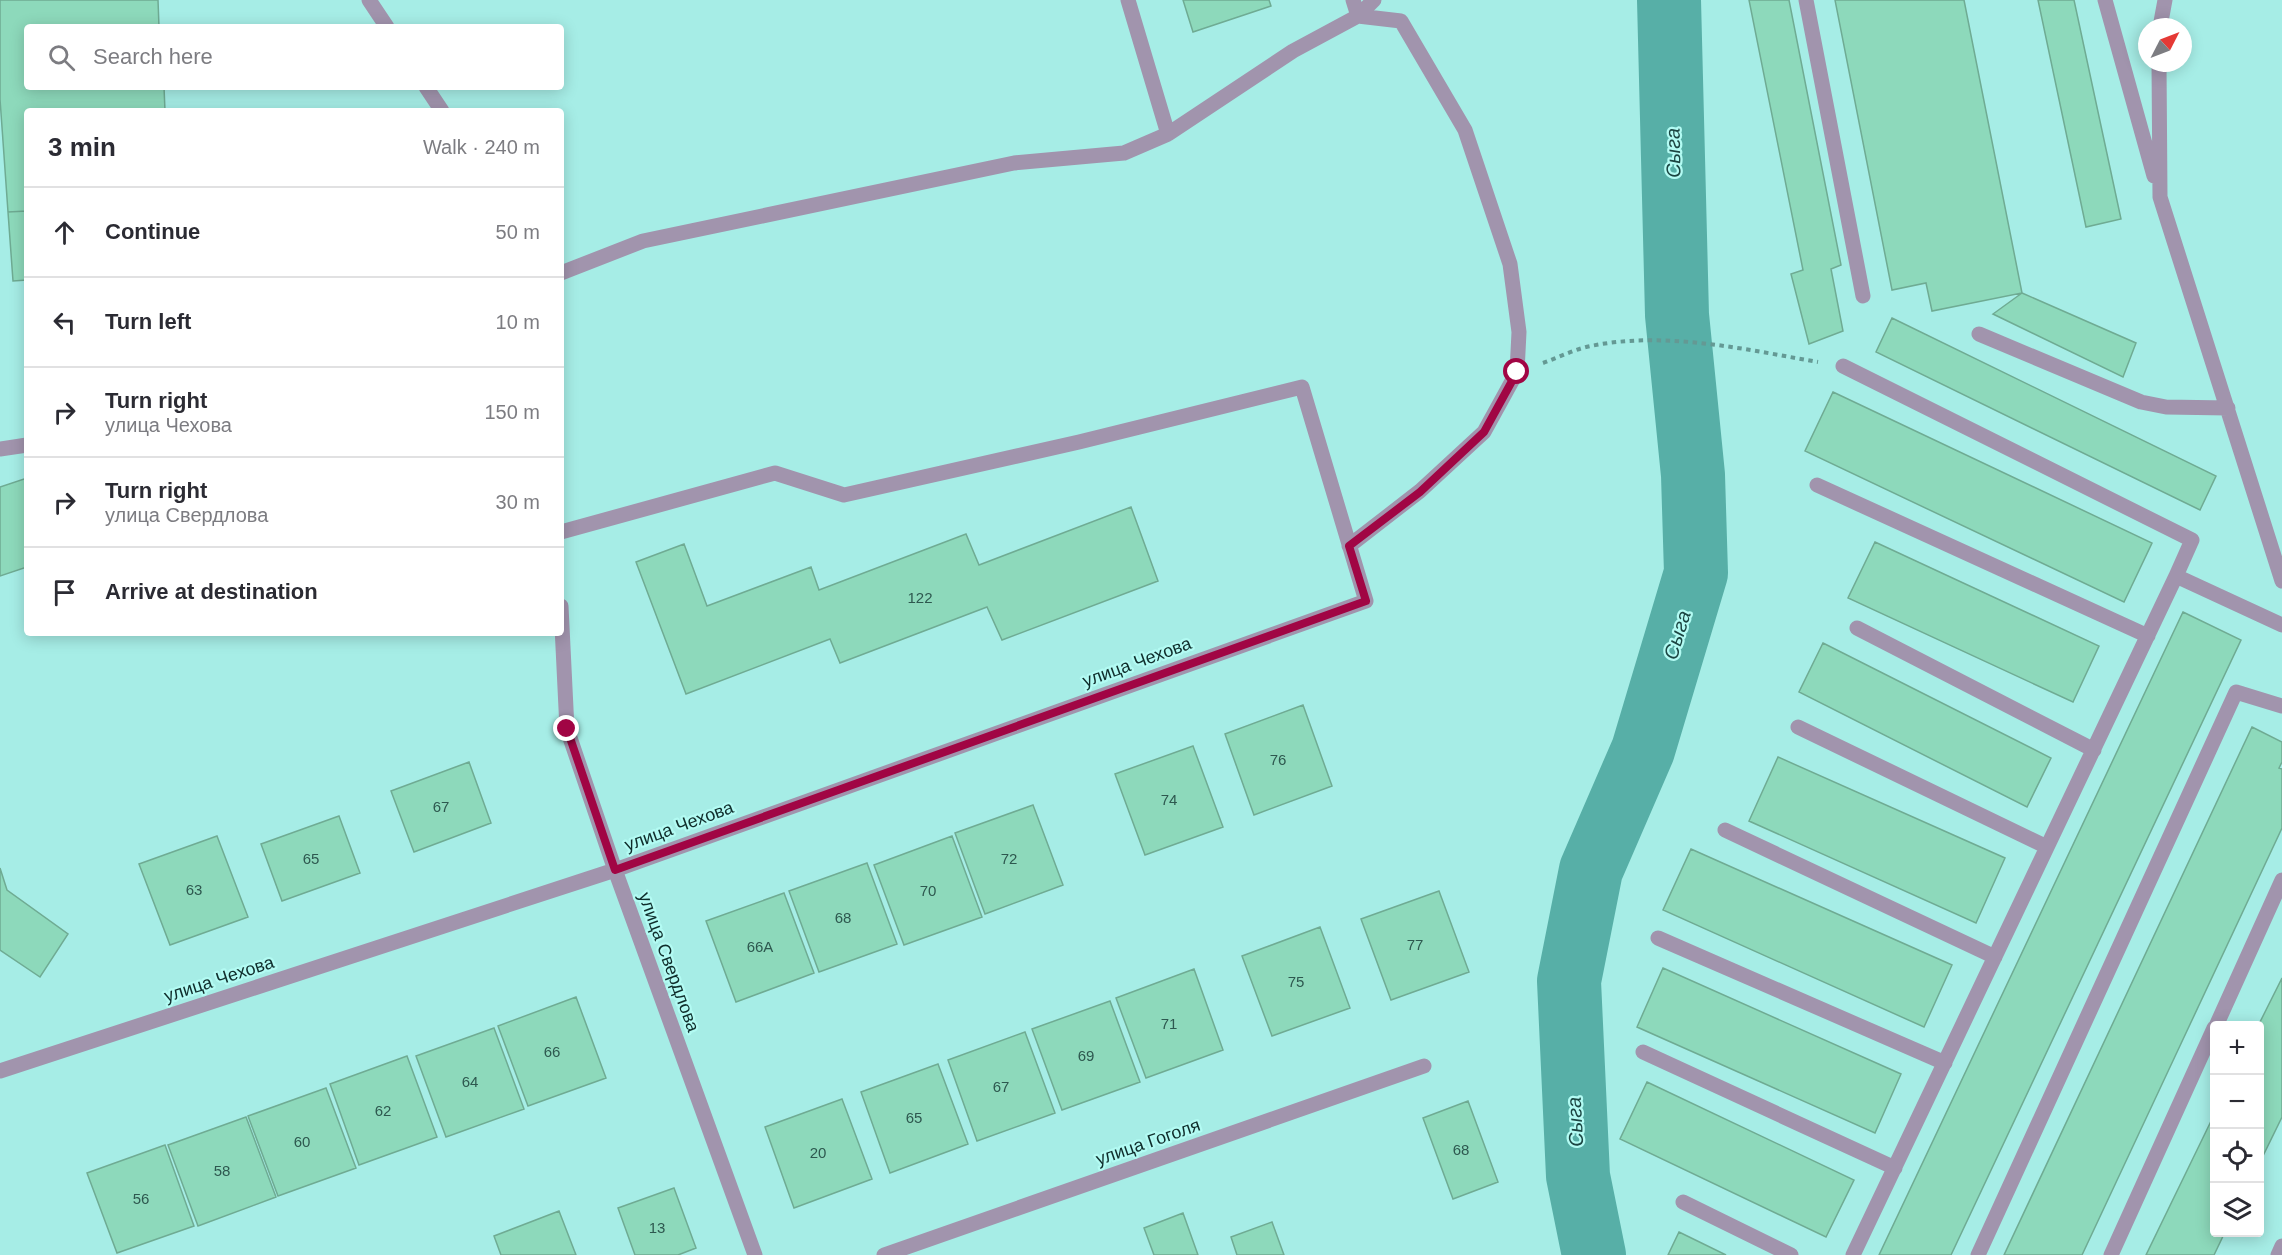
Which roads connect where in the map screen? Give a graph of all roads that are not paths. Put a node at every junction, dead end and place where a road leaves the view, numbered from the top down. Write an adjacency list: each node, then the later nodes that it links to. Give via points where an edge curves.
1 (369, 0): 10 (street)
2 (1128, 0): 14 (street)
3 (1353, 0): 8 (street)
4 (1374, 0): 8 (street)
5 (1806, 0): 17 (street)
6 (2105, 0): 15 (street)
7 (2165, 0): 9 (street)
8 (1358, 16): 14 (street, via 1293,51); 25 (street, via 1401,21 1465,130 1510,264 1519,332 1517,372 1484,432 1420,492)
9 (2162, 18)
10 (385, 24)
11 (2159, 72): 15 (street)
12 (428, 90): 13 (street)
13 (440, 108)
14 (1168, 134): 16 (street, via 1124,153 1014,164 643,241)
15 (2160, 197): 20 (street)
16 (564, 272)
17 (1863, 296)
18 (1979, 334): 20 (street, via 2141,402 2166,407)
19 (1843, 366): 26 (street, via 2192,540)
20 (2228, 408): 27 (street)
21 (24, 445): 22 (street)
22 (0, 449)
23 (1817, 485): 31 (street)
24 (564, 531): 25 (street, via 776,473 844,495 1302,387)
25 (1349, 546): 37 (street, улица Чехова, via 1366,601)
26 (2176, 576): 28 (street); 31 (street)
27 (2282, 580)
28 (2282, 626)
29 (1857, 628): 34 (street)
30 (562, 636): 37 (street, улица Свердлова, via 567,729)
31 (2148, 636): 34 (street)
32 (2282, 706): 54 (street, via 2236,692)
33 (1798, 727): 36 (street)
34 (2094, 750): 36 (street)
35 (1725, 830): 40 (street)
36 (2047, 847): 40 (street)
37 (615, 870): 46 (street, улица Чехова); 50 (street, улица Свердлова)
38 (2282, 880): 41 (street)
39 (1658, 938): 44 (street)
40 (1995, 957): 44 (street)
41 (2218, 1021)
42 (2210, 1038): 55 (street)
43 (1643, 1052): 47 (street)
44 (1945, 1063): 47 (street)
45 (1424, 1066): 51 (street, улица Гоголя)
46 (0, 1071)
47 (1895, 1168): 53 (street)
48 (1683, 1202): 52 (street)
49 (2282, 1246): 56 (street)
50 (755, 1255)
51 (884, 1255)
52 (1791, 1255)
53 (1853, 1255)
54 (1978, 1255)
55 (2111, 1255)
56 (2278, 1255)

